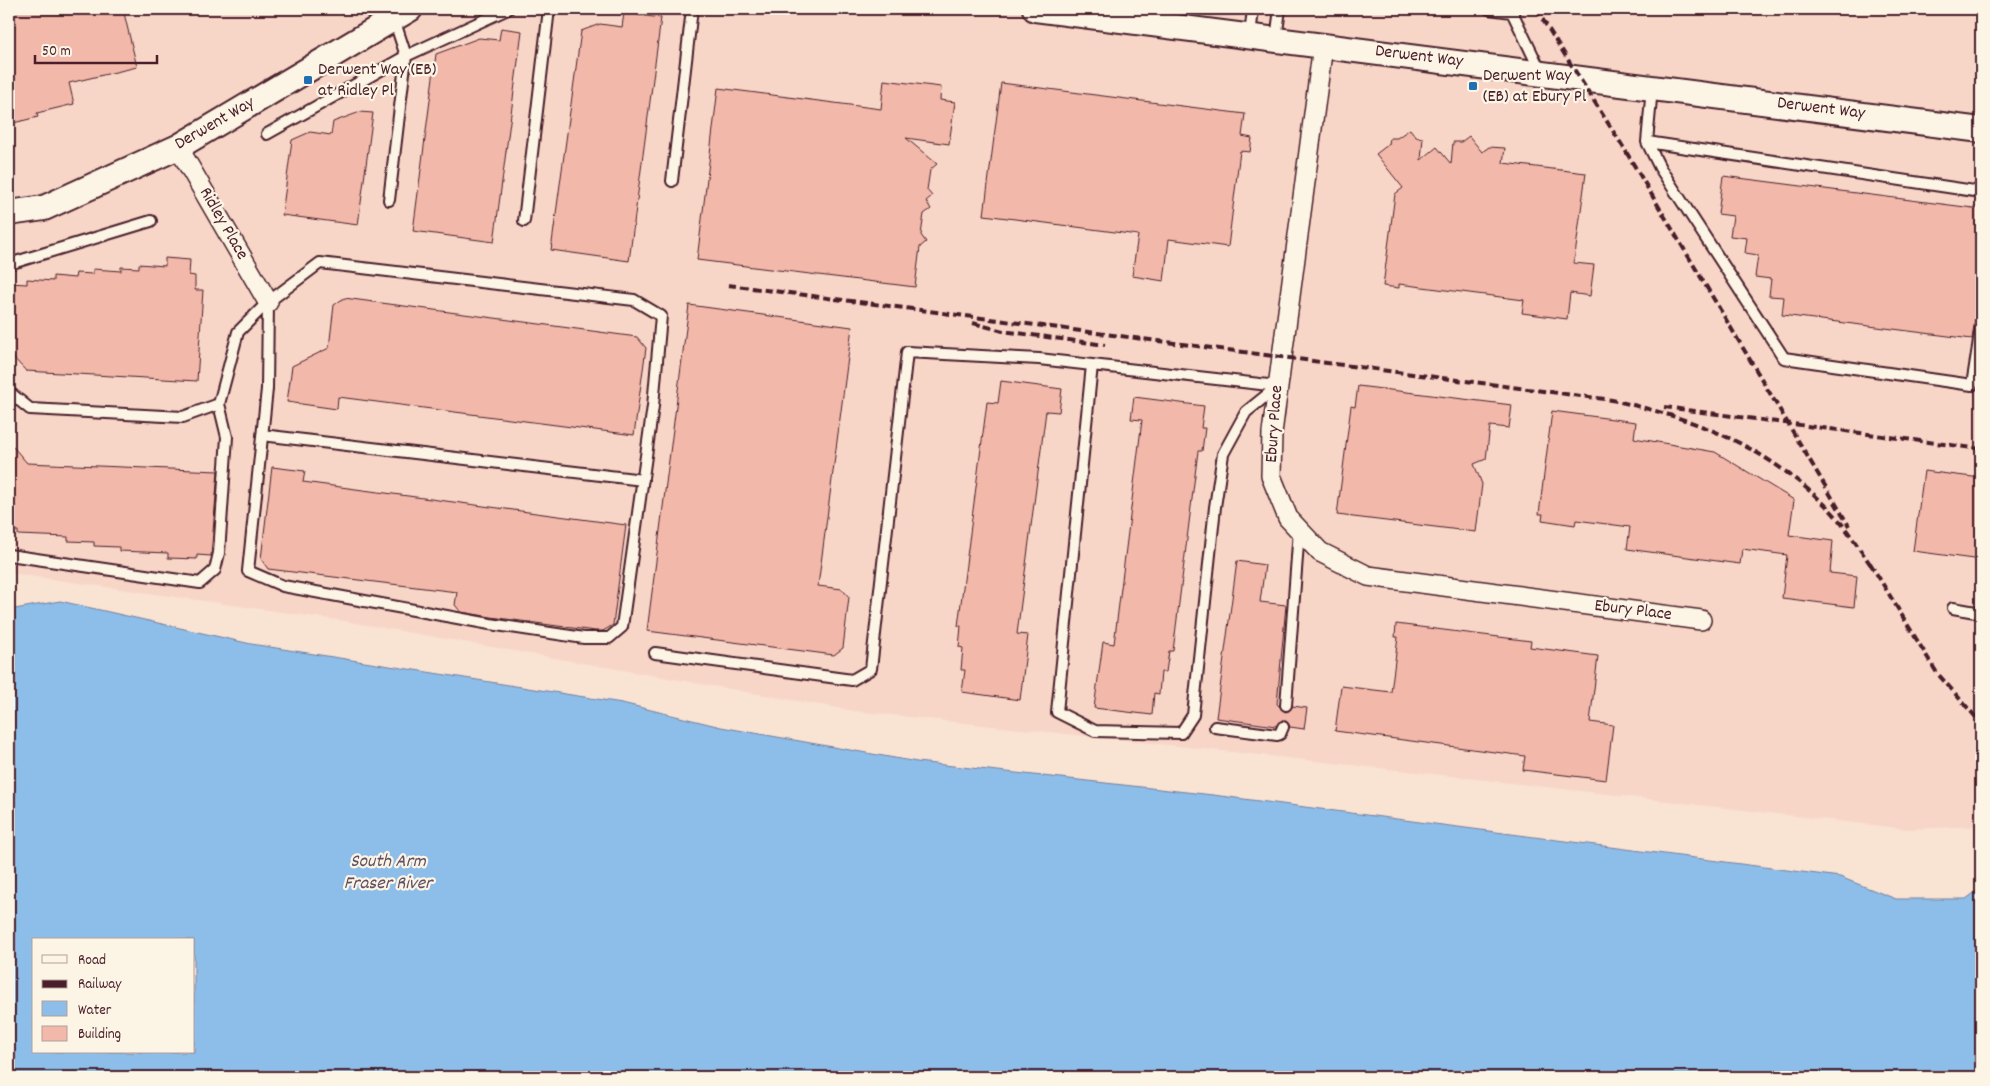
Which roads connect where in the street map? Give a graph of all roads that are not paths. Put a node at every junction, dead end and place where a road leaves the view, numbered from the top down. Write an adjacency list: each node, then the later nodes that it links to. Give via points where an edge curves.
1 (508, 9): 13 (lane)
2 (549, 9): 25 (lane)
3 (692, 9): 20 (lane)
4 (1035, 9): 10 (street, Derwent Way)
5 (1253, 9): 10 (lane)
6 (1280, 9): 11 (lane)
7 (1489, 9): 8 (lane)
8 (1511, 10): 14 (lane)
9 (402, 14): 13 (lane); 19 (street, Derwent Way)
10 (1250, 36): 11 (street, Derwent Way)
11 (1276, 39): 12 (street, Derwent Way)
12 (1323, 44): 14 (street, Derwent Way); 30 (street, Ebury Place)
13 (406, 56): 17 (lane); 22 (lane)
14 (1542, 73): 15 (street, Derwent Way)
15 (1652, 87): 16 (street, Derwent Way); 18 (lane)
16 (1981, 130)
17 (267, 134)
18 (1647, 142): 21 (lane); 28 (lane, via 1660,168 1784,358 1972,385)
19 (178, 146): 23 (street, Derwent Way, via 44,208); 27 (street, Ridley Place)
20 (672, 180)
21 (1981, 192)
22 (389, 200)
23 (9, 212)
24 (151, 221): 26 (lane)
25 (524, 221)
26 (9, 264)
27 (268, 302): 32 (lane, via 238,332); 33 (lane, via 267,389); 34 (lane, via 320,263 634,300 661,316)
28 (1981, 328)
29 (1092, 365): 30 (lane); 30 (lane, via 1057,712 1095,731 1181,733 1193,715 1223,454 1246,412); 40 (lane, via 908,352 872,669 852,680)
30 (1278, 386): 35 (street, Ebury Place, via 1272,433 1272,476 1288,518)
31 (9, 392): 32 (lane, via 30,410 183,417)
32 (218, 404): 36 (lane, via 227,438 219,553 215,570 200,583)
33 (262, 435): 34 (lane); 34 (lane, via 248,571 283,586 584,638 610,638 622,627)
34 (643, 480)
35 (1299, 529): 39 (street, Ebury Place, via 1320,552 1368,576); 41 (lane)
36 (9, 555)
37 (1953, 608): 38 (lane)
38 (1981, 613)
39 (1701, 620)
40 (655, 653)
41 (1286, 705)
42 (1215, 727): 43 (lane, via 1277,735)
43 (1283, 727)

